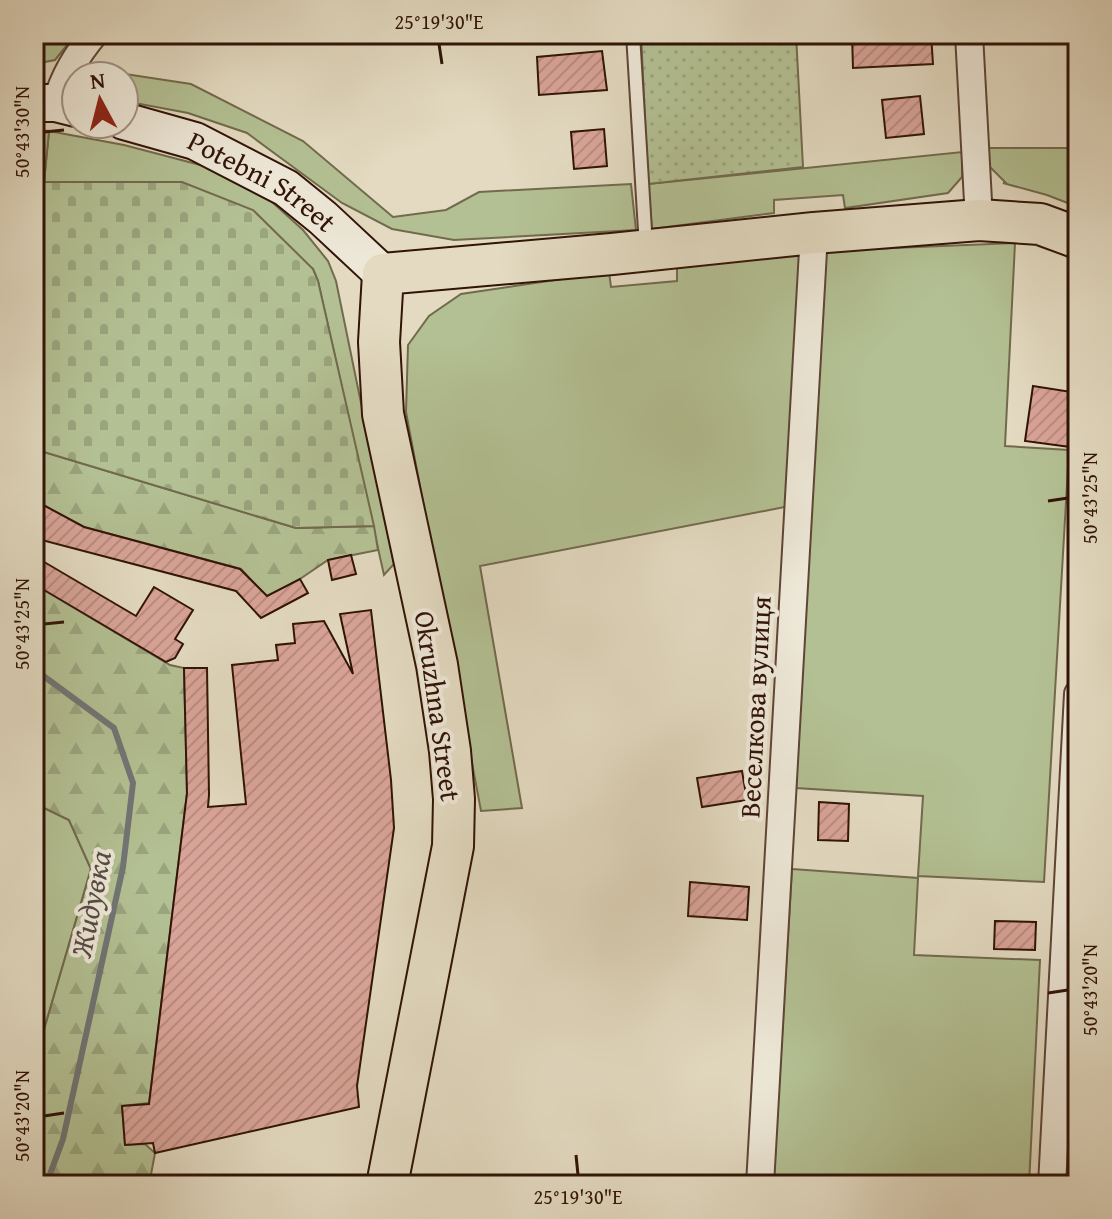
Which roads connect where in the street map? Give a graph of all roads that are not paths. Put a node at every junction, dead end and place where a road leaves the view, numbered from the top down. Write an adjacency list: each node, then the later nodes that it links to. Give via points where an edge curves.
1 (94, 34): 4 (street, via 76,55)
2 (633, 34): 9 (lane)
3 (969, 34): 6 (street)
4 (55, 105)
5 (140, 126): 10 (street, Potebni Street, via 195,141 286,188)
6 (979, 220): 7 (main road); 8 (main road, via 1040,224)
7 (814, 233): 9 (main road); 13 (street, Веселкова вулиця)
8 (1078, 238)
9 (646, 250): 10 (main road)
10 (383, 274): 12 (main road, Okruzhna Street, via 383,414 437,665 454,799 453,846)
11 (1078, 694): 14 (street)
12 (387, 1185)
13 (760, 1185)
14 (1052, 1185)

